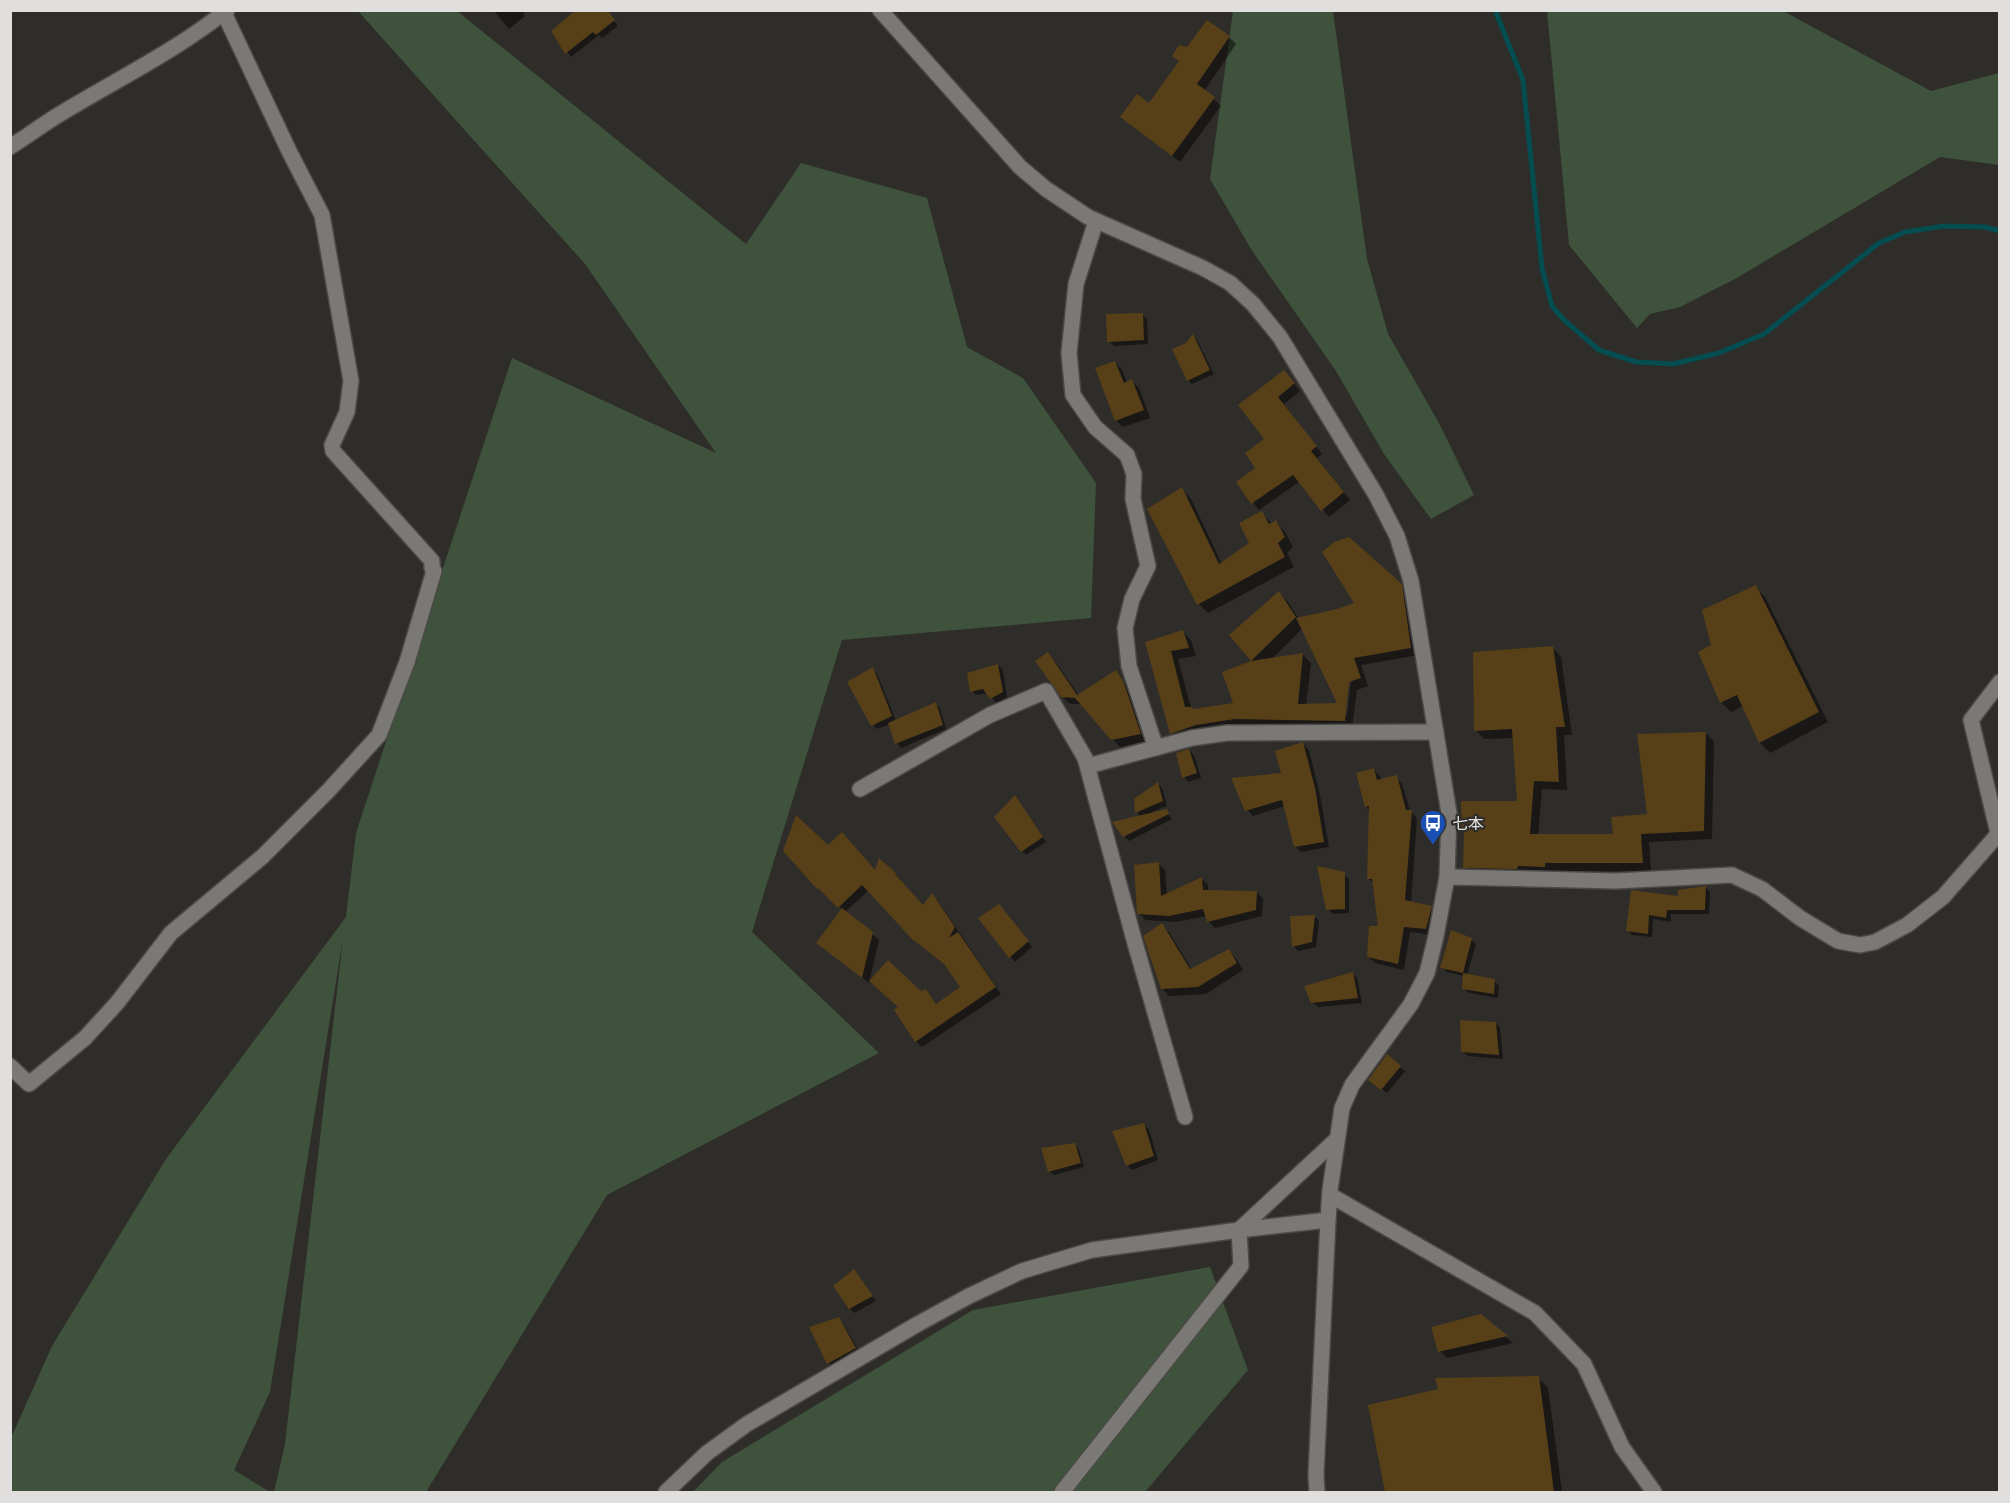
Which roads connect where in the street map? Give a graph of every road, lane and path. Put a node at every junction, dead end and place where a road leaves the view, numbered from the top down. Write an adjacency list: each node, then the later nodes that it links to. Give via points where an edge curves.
1 (880, 10): 4 (street, via 1020,167)
2 (225, 12): 3 (street); 12 (street, via 322,215 351,381 347,412 333,451 432,561 434,571 379,735 262,857 171,933 117,1004 85,1038 29,1084)
3 (10, 147)
4 (1096, 221): 6 (street, via 1230,283 1280,337 1397,536 1411,581); 7 (street, via 1076,284 1070,353 1073,395 1095,428 1127,455 1134,474 1133,499 1148,566 1132,599 1125,628 1129,666)
5 (2000, 682): 10 (street, via 1971,720)
6 (1436, 732): 7 (street, via 1227,733); 11 (street, via 1449,813)
7 (1156, 748): 8 (street)
8 (1088, 766): 9 (street, via 1046,691 990,715); 13 (street)
9 (860, 789)
10 (1999, 833): 11 (street, via 1943,897 1907,925 1875,942 1860,945 1838,941 1762,889 1732,875 1616,880)
11 (1448, 877): 14 (street, via 1427,974 1352,1085 1342,1108)
12 (10, 1066)
13 (1185, 1117)
14 (1337, 1139): 15 (street); 17 (street)
15 (1330, 1195): 16 (street); 21 (street, via 1535,1313 1584,1364 1622,1446)
16 (1328, 1220): 17 (street); 20 (street)
17 (1239, 1230): 18 (street, via 1092,1251 1022,1271 916,1325 747,1424 707,1453); 19 (street, via 1241,1266)
18 (666, 1492)
19 (1062, 1492)
20 (1317, 1492)
21 (1654, 1492)

